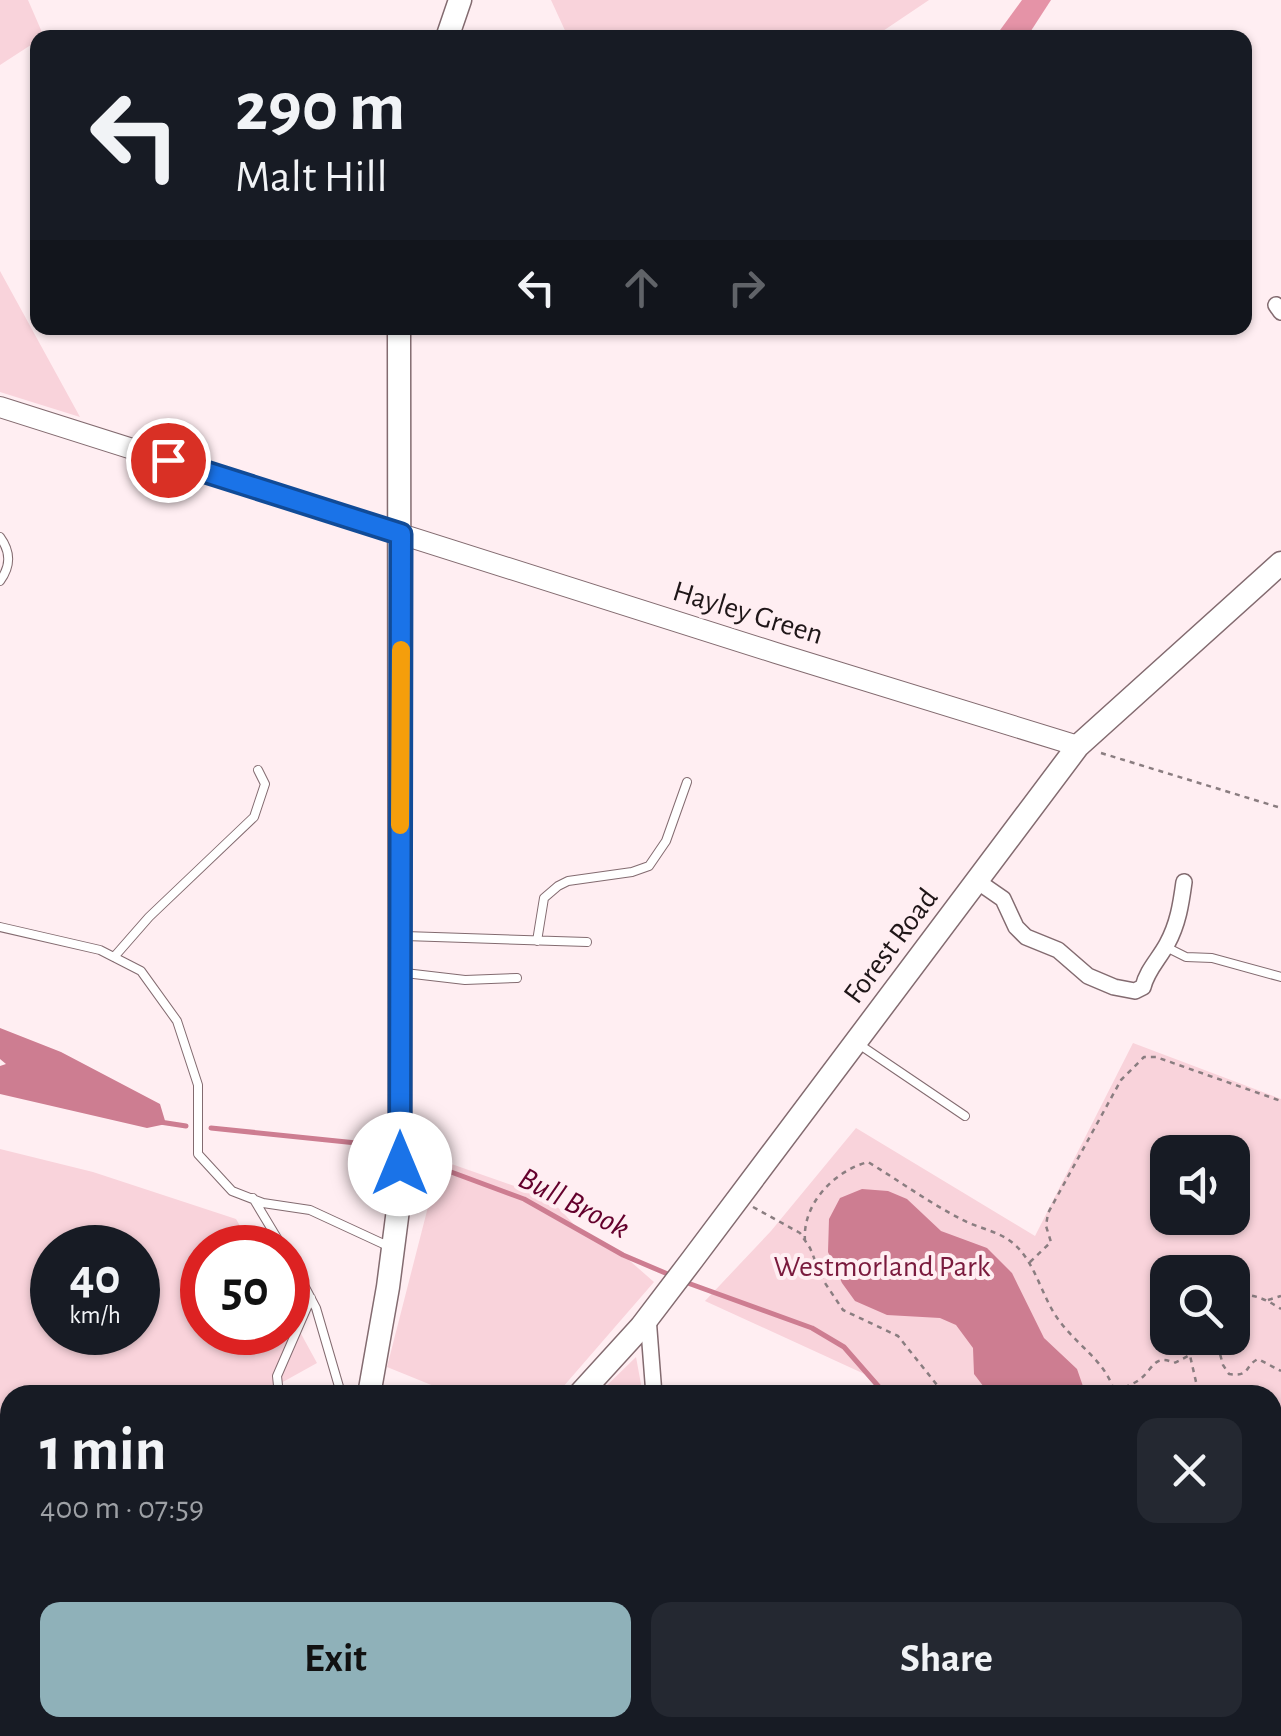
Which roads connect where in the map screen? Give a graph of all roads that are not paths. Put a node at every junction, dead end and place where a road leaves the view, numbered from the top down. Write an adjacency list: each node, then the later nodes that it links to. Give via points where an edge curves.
1 (460, 0): 2 (main road)
2 (451, 30)
3 (399, 335): 5 (main road)
4 (0, 407): 5 (street, Hayley Green)
5 (401, 534): 9 (street, Hayley Green); 15 (main road)
6 (0, 538): 8 (lane, via 9,556)
7 (1281, 562): 9 (main road, Forest Road)
8 (0, 580)
9 (1078, 746): 12 (main road, Forest Road)
10 (258, 770): 19 (lane, via 265,784 254,817)
11 (687, 782): 16 (lane, via 666,841 649,866 558,886 544,898)
12 (977, 881): 18 (street, via 1003,899 1026,937 1114,988 1143,987); 23 (main road, Forest Road)
13 (1184, 882): 18 (street, via 1180,916)
14 (0, 927): 19 (lane)
15 (400, 936): 16 (lane); 20 (main road)
16 (537, 941): 17 (lane)
17 (587, 942)
18 (1166, 947): 21 (lane)
19 (114, 957): 25 (lane, via 140,971 177,1021 198,1085 198,1154 232,1191)
20 (400, 972): 22 (lane); 27 (main road, via 400,1194)
21 (1281, 977)
22 (517, 978)
23 (856, 1043): 24 (lane); 29 (main road, Forest Road)
24 (965, 1116)
25 (253, 1198): 26 (lane); 27 (lane, via 310,1210)
26 (269, 1225)
27 (393, 1248): 32 (main road)
28 (311, 1298): 30 (lane); 31 (lane)
29 (648, 1317): 33 (main road, Forest Road); 34 (street)
30 (278, 1385)
31 (339, 1385)
32 (370, 1385)
33 (588, 1385)
34 (653, 1385)

